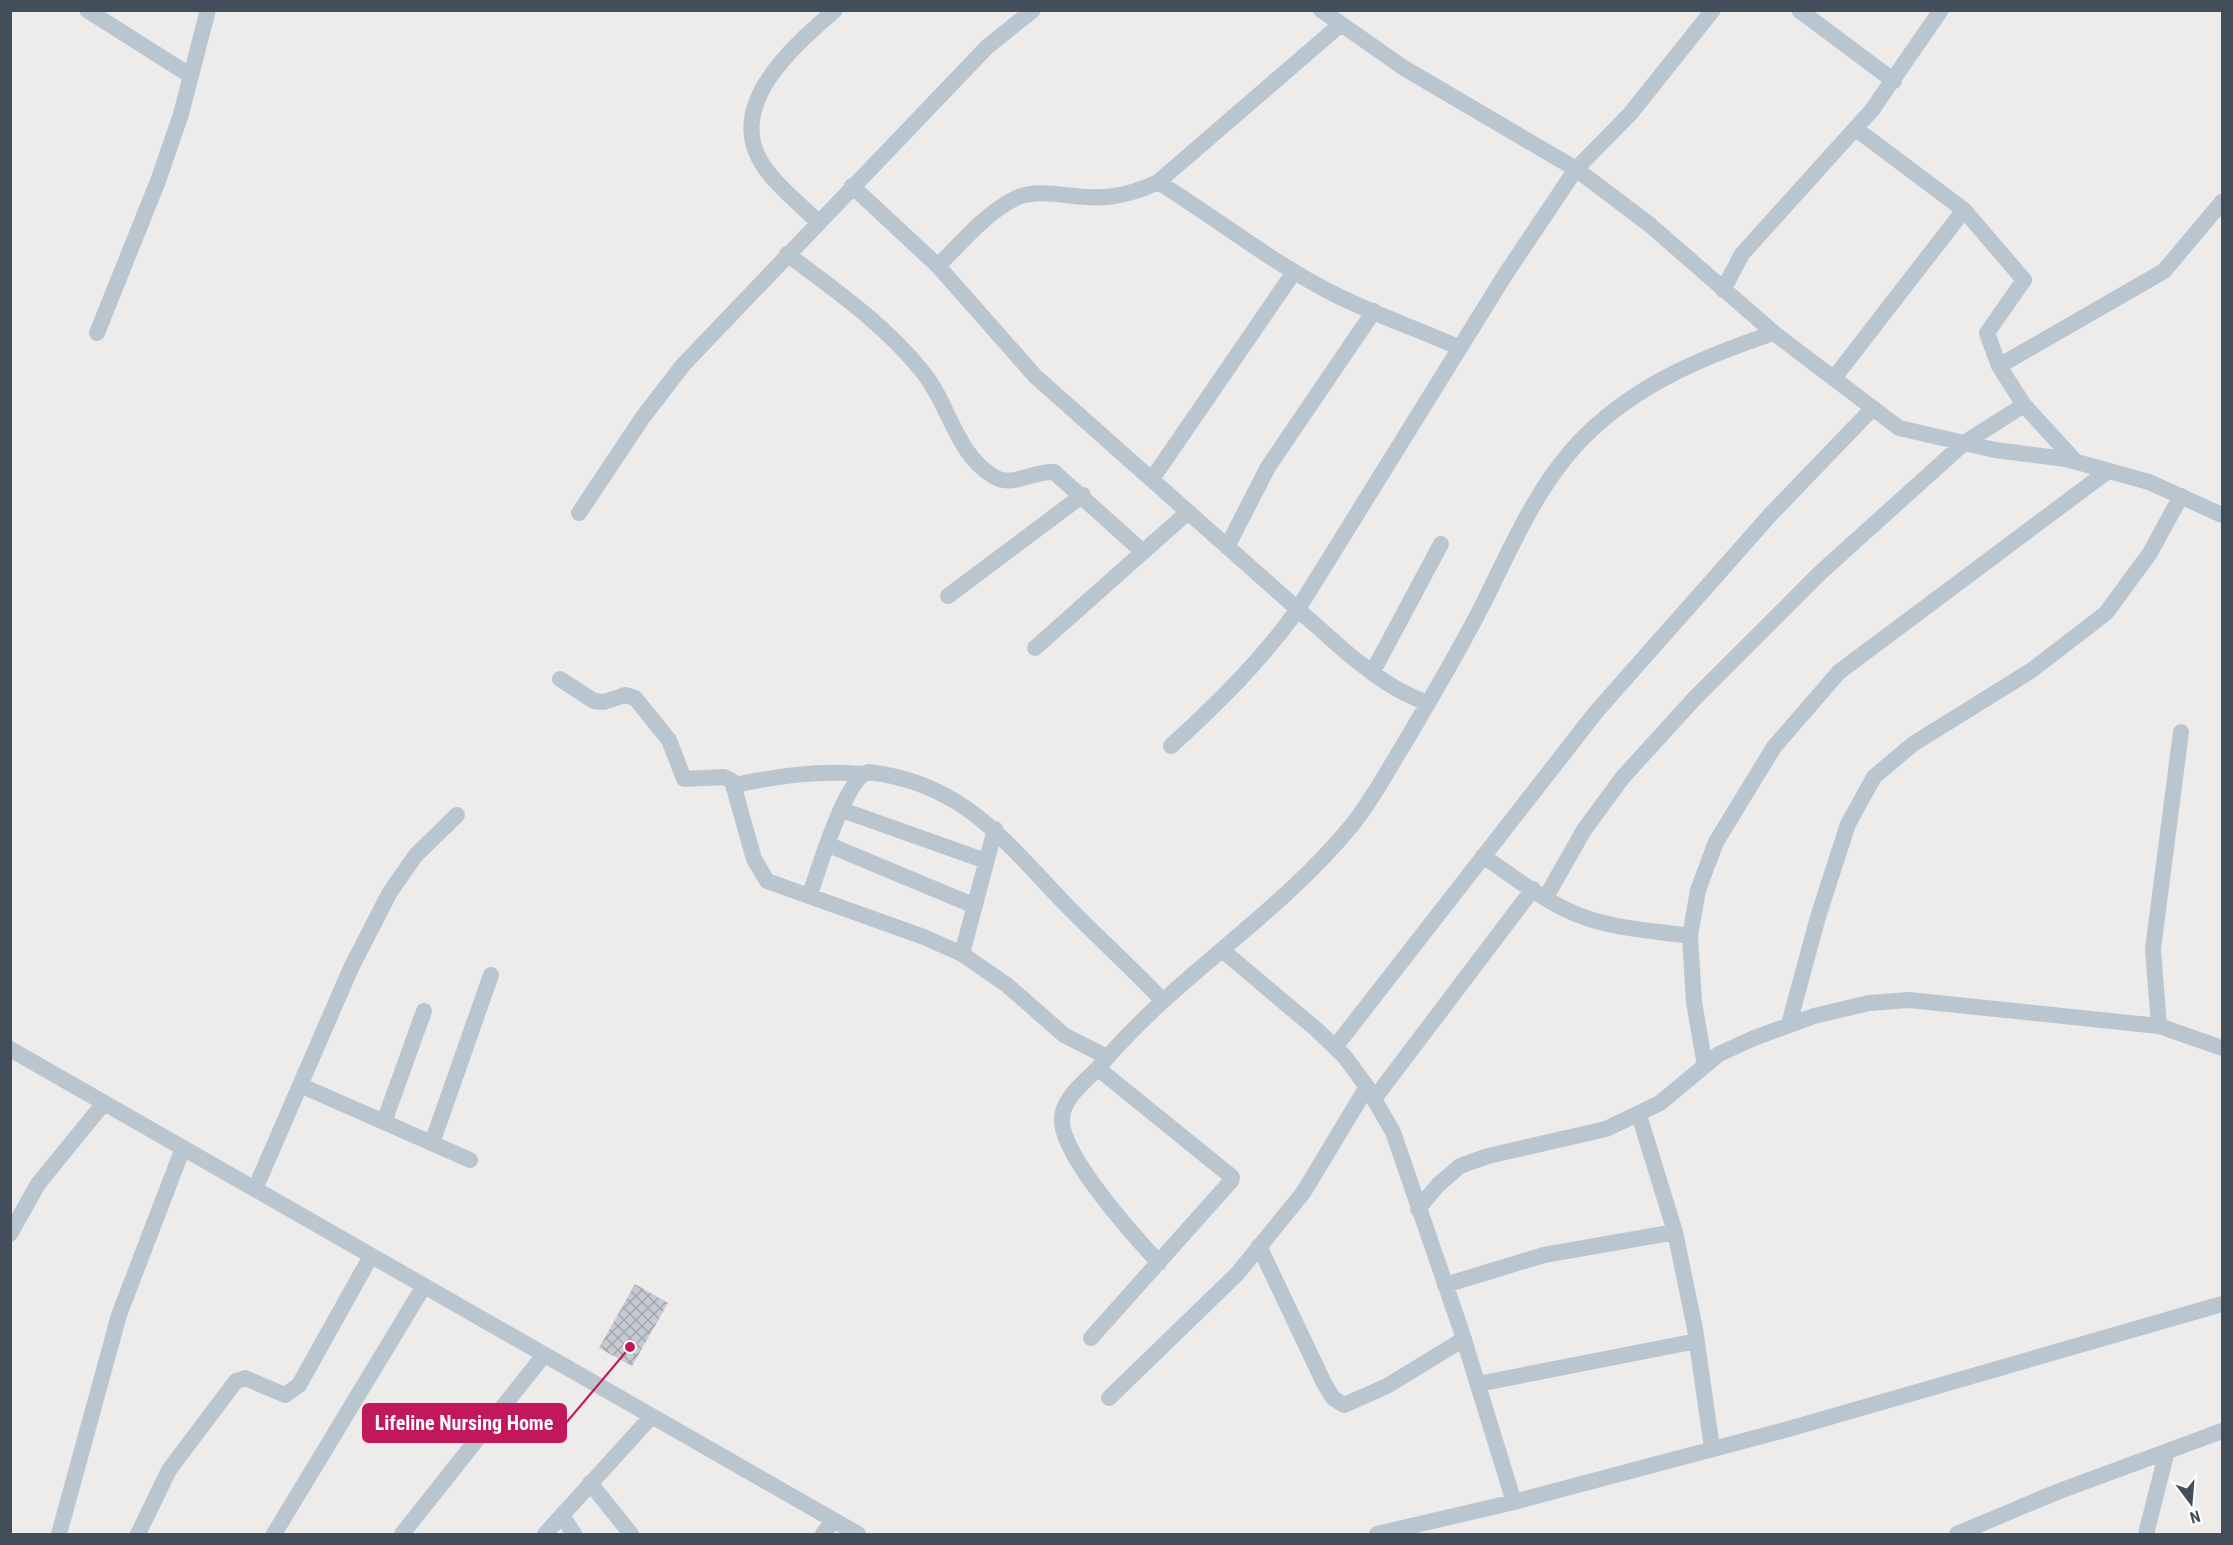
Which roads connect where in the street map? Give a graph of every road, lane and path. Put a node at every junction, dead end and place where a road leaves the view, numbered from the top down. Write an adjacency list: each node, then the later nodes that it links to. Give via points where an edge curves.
1 (87, 10): 10 (street)
2 (208, 10): 10 (street)
3 (835, 10): 18 (street, via 779,65 755,101 751,128 754,148 769,174)
4 (1033, 10): 15 (street, via 987,47)
5 (1322, 10): 9 (street)
6 (1713, 10): 13 (street, via 1630,114)
7 (1799, 10): 11 (street)
8 (1941, 10): 11 (street)
9 (1340, 25): 13 (street, via 1404,68); 14 (street)
10 (191, 76): 24 (street, via 158,181)
11 (1894, 81): 12 (street)
12 (1856, 129): 17 (street); 22 (street, via 1742,254)
13 (1576, 170): 22 (street, via 1650,225); 26 (street)
14 (1158, 182): 20 (street, via 1139,192 1111,197 1034,193 1015,199 988,218); 21 (street)
15 (852, 186): 18 (street); 20 (street)
16 (2223, 202): 27 (street, via 2164,271)
17 (1964, 210): 27 (street, via 2024,280 1987,333); 28 (street)
18 (818, 222): 19 (street)
19 (787, 254): 35 (street, via 868,315 901,346 938,390 955,431 978,465 1004,481 1054,472); 38 (street, via 683,365)
20 (938, 266): 34 (street, via 1035,376)
21 (1294, 272): 23 (street); 34 (street)
22 (1724, 290): 25 (street)
23 (1374, 311): 26 (street); 41 (street, via 1268,467)
24 (97, 333)
25 (1774, 333): 28 (street); 48 (street, via 1724,350 1657,381 1586,435 1539,495)
26 (1460, 348): 44 (street)
27 (1999, 366): 29 (street)
28 (1834, 378): 30 (street)
29 (2024, 405): 31 (street); 32 (street)
30 (1873, 408): 31 (street, via 1899,428); 57 (street, via 1771,514 1596,712)
31 (1964, 442): 32 (street); 59 (street, via 1820,573 1694,699 1623,777)
32 (2076, 462): 33 (street)
33 (2108, 471): 36 (street); 62 (street, via 1839,672 1774,747 1716,842 1698,890)
34 (1152, 479): 37 (street)
35 (1083, 495): 42 (street); 43 (street)
36 (2181, 496): 39 (street); 68 (street, via 2150,553 2106,613 2032,670 1913,744 1874,777 1848,824)
37 (1188, 512): 41 (street); 42 (street)
38 (579, 513)
39 (2223, 515)
40 (1442, 544): 46 (street)
41 (1227, 547): 44 (street)
42 (1143, 552): 45 (street)
43 (948, 596)
44 (1298, 609): 46 (street); 50 (street, via 1268,651)
45 (1035, 648)
46 (1372, 673): 48 (street, via 1407,696)
47 (560, 679): 52 (street, via 594,701 631,696 669,740 684,779 724,777)
48 (1428, 704): 63 (street, via 1351,826)
49 (2181, 732): 69 (street, via 2153,949)
50 (1171, 746)
51 (862, 774): 52 (street, via 793,773); 53 (street); 55 (street, via 876,772 913,782 951,798)
52 (735, 785): 60 (street, via 753,859 761,875 776,886)
53 (842, 810): 56 (street); 58 (street)
54 (457, 815): 75 (street, via 417,855 390,892 351,968)
55 (995, 829): 58 (street); 66 (street)
56 (829, 845): 60 (street); 61 (street)
57 (1483, 856): 59 (street); 70 (street)
58 (986, 861): 61 (street)
59 (1539, 893): 62 (street, via 1581,916); 76 (street)
60 (809, 896): 64 (street)
61 (975, 906): 64 (street)
62 (1690, 936): 74 (street, via 1694,1002)
63 (1222, 950): 66 (street); 70 (street)
64 (962, 954): 73 (street, via 1007,984 1064,1035)
65 (491, 975): 80 (street)
66 (1163, 1001): 73 (street)
67 (424, 1011): 79 (street)
68 (1789, 1024): 69 (street, via 1869,1003 1909,1000); 74 (street, via 1719,1054)
69 (2159, 1026): 71 (street)
70 (1335, 1047): 76 (street)
71 (2223, 1048)
72 (10, 1049): 77 (street)
73 (1104, 1061): 89 (street, via 1067,1101 1061,1118 1066,1137 1097,1191); 89 (street, via 1101,1071 1232,1177)
74 (1705, 1066): 78 (street)
75 (300, 1085): 79 (street); 83 (street)
76 (1370, 1093): 84 (street, via 1393,1132); 87 (street, via 1303,1193)
77 (104, 1103): 81 (street); 86 (street, via 38,1184)
78 (1639, 1115): 84 (street, via 1606,1129 1460,1166); 85 (street)
79 (384, 1122): 80 (street)
80 (432, 1143): 82 (street)
81 (183, 1148): 83 (street); 107 (street, via 119,1315)
82 (470, 1160)
83 (255, 1189): 88 (street)
84 (1418, 1209): 91 (street)
85 (1675, 1232): 91 (street, via 1544,1255); 95 (street)
86 (10, 1234)
87 (1259, 1246): 94 (street, via 1324,1383 1333,1398 1344,1405 1387,1386); 98 (street, via 1237,1274)
88 (371, 1256): 90 (street); 108 (street, via 299,1385 285,1395 245,1378 236,1381 169,1470)
89 (1159, 1263): 93 (street)
90 (424, 1286): 96 (street); 109 (street)
91 (1445, 1286): 94 (street)
92 (2223, 1304): 101 (street)
93 (1091, 1338)
94 (1464, 1339): 97 (street)
95 (1697, 1341): 97 (street); 101 (street)
96 (544, 1355): 99 (street); 110 (street)
97 (1478, 1384): 104 (street)
98 (1109, 1398)
99 (651, 1417): 103 (street); 106 (street)
100 (2223, 1431): 102 (street)
101 (1712, 1449): 104 (street)
102 (2167, 1451): 116 (street); 117 (street)
103 (590, 1483): 105 (street); 113 (street)
104 (1514, 1502): 115 (street)
105 (562, 1516): 111 (street); 112 (street)
106 (828, 1528): 114 (street)
107 (59, 1534)
108 (138, 1534)
109 (274, 1534)
110 (402, 1534)
111 (545, 1534)
112 (574, 1534)
113 (631, 1534)
114 (858, 1534)
115 (1377, 1534)
116 (1957, 1534)
117 (2144, 1534)

